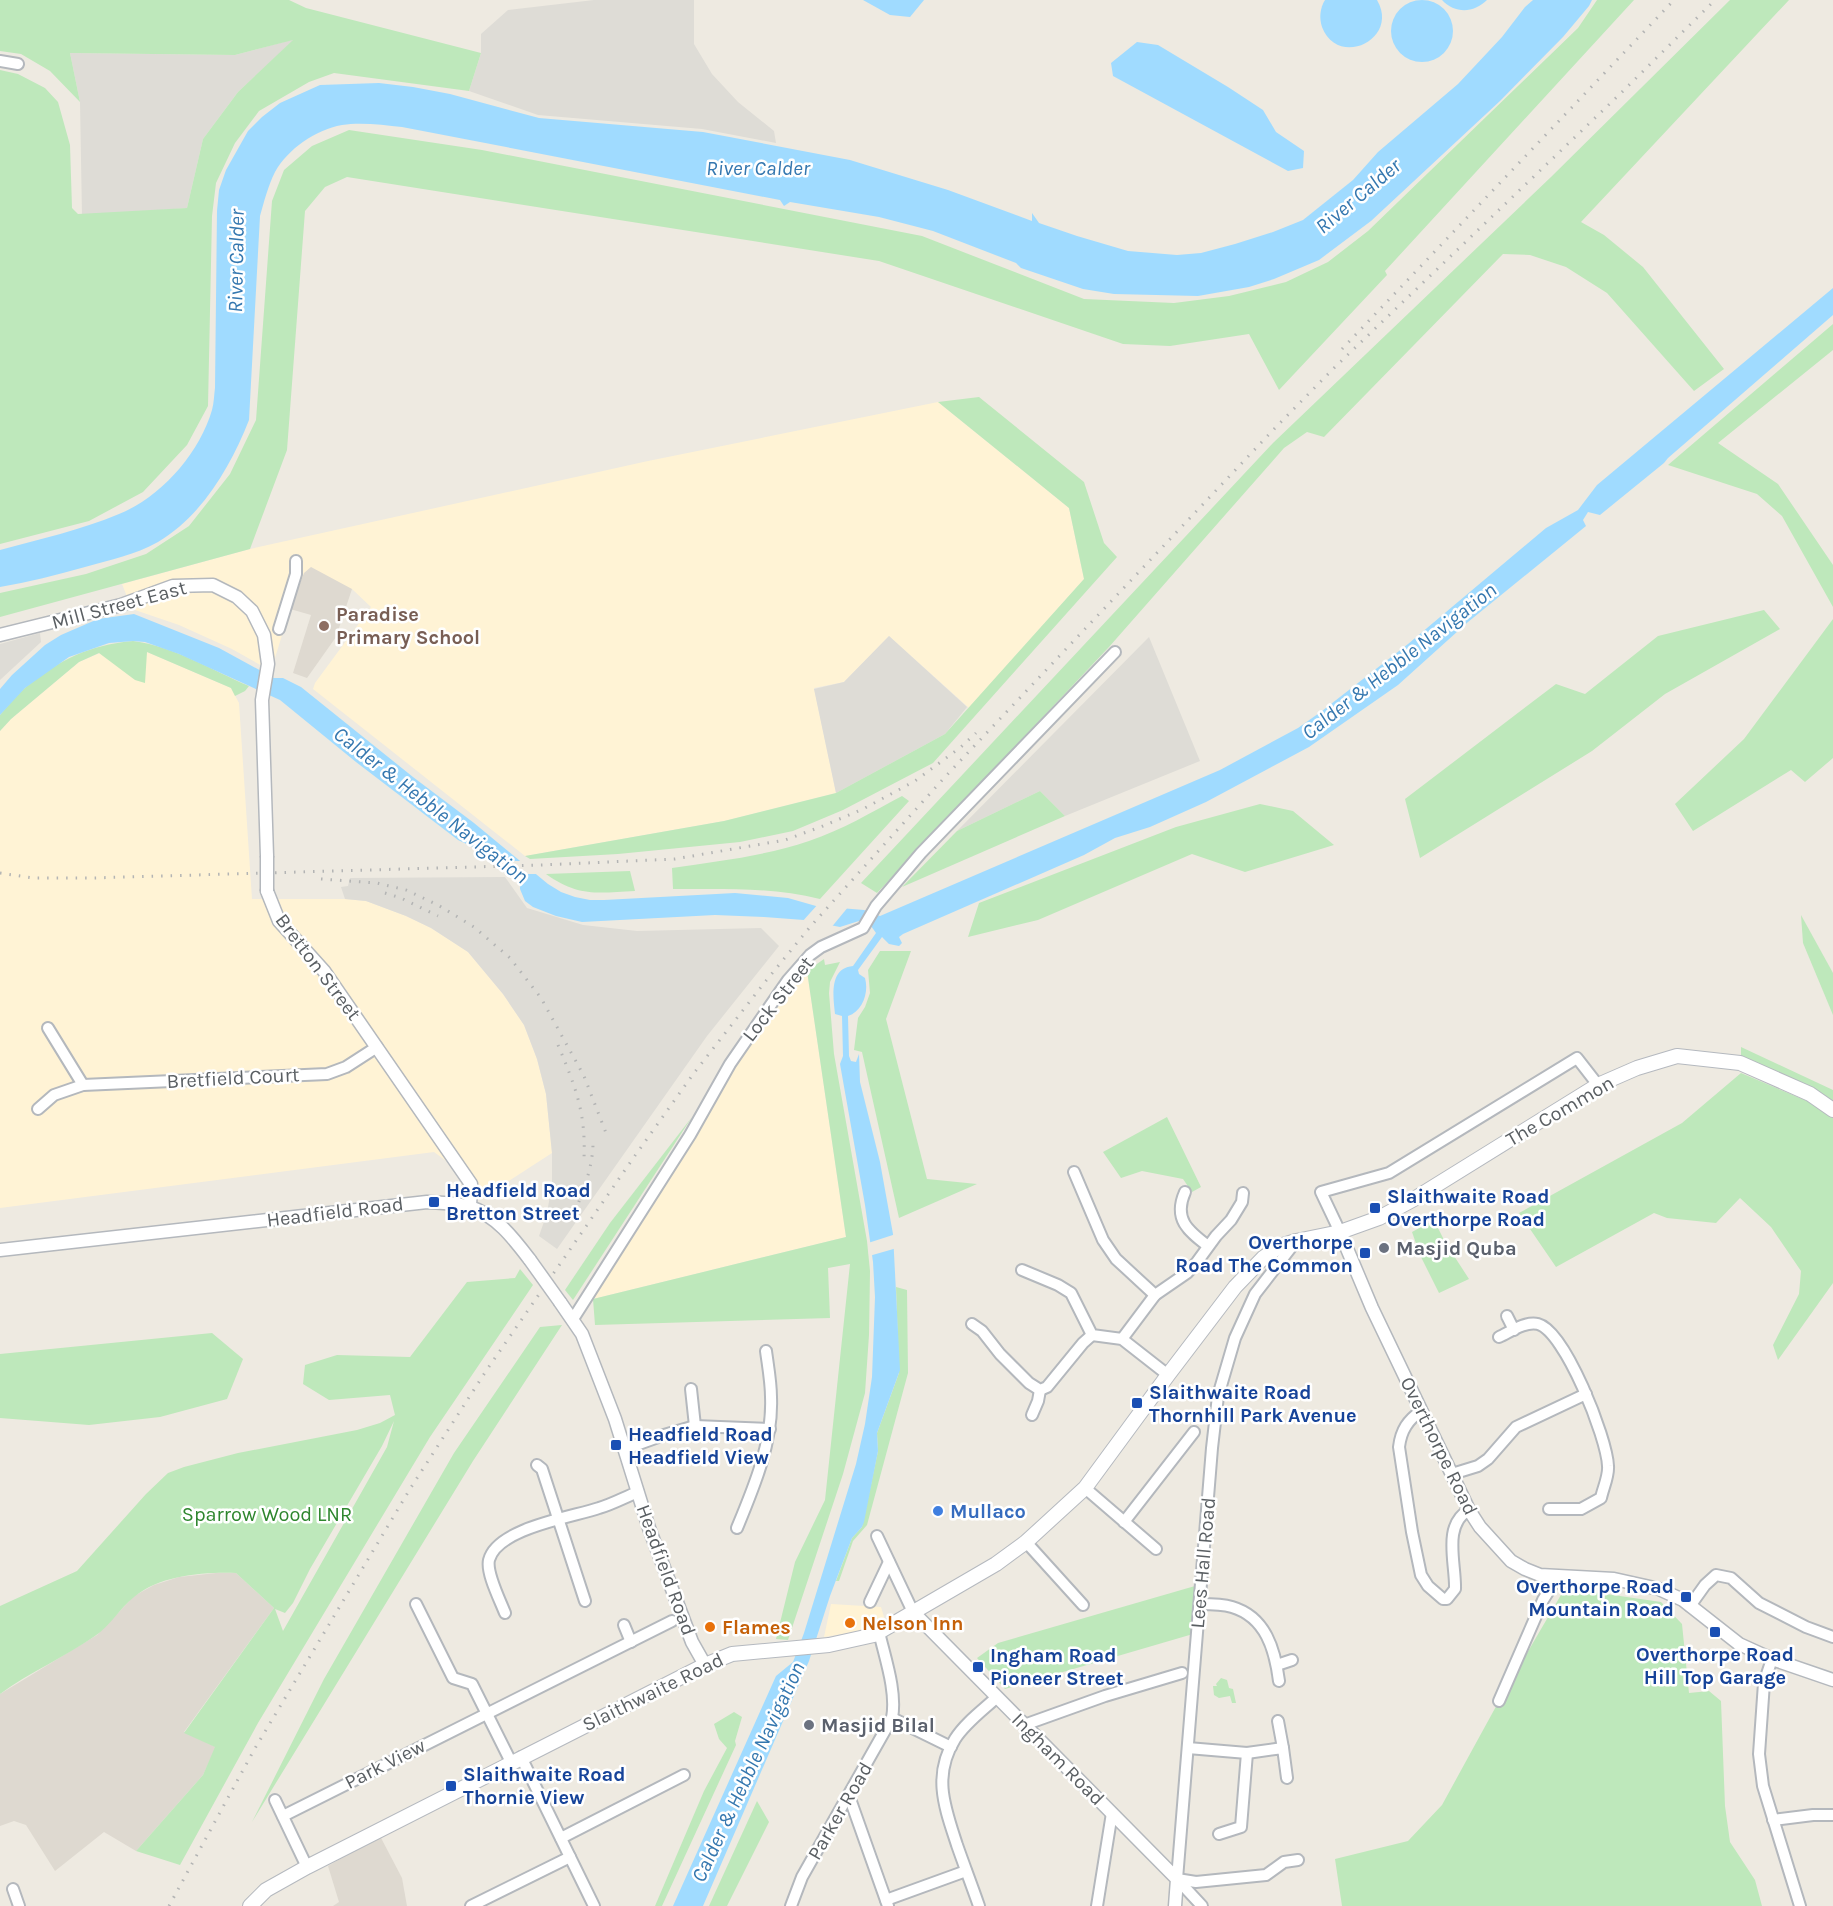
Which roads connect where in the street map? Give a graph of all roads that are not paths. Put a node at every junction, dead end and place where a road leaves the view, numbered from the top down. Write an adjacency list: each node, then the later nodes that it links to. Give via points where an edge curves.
1 (0, 61): 2 (street)
2 (18, 64)
3 (296, 561): 5 (street, via 296,574)
4 (237, 597): 6 (street, Mill Street East, via 213,585 173,586 121,605); 9 (street, Bretton Street, bridge, via 252,612 264,635 268,664 262,700 267,891 279,921 324,971)
5 (279, 629)
6 (0, 635)
7 (1115, 652): 25 (street, Lock Street, via 921,854 876,906 863,928 821,947 788,980 736,1054 690,1135)
8 (48, 1028): 10 (street)
9 (377, 1047): 10 (street, Bretfield Court, via 327,1074); 17 (street, Bretton Street, via 471,1184)
10 (83, 1085): 12 (street, Bretfield Court, via 54,1095)
11 (1598, 1085): 13 (main road, The Common, via 1677,1056 1740,1063 1810,1094); 18 (main road, The Common, via 1406,1204); 18 (street, via 1577,1058 1389,1173 1321,1192)
12 (38, 1109)
13 (1833, 1110)
14 (1074, 1172): 23 (street, via 1103,1240 1116,1259)
15 (1185, 1192): 20 (street, via 1181,1214 1186,1229)
16 (1243, 1192): 20 (street, via 1242,1202 1231,1220)
17 (470, 1207): 21 (street, Headfield Road, via 427,1202); 25 (street, Headfield Road, bridge, via 508,1232)
18 (1340, 1232): 19 (main road, The Common); 36 (street, Overthorpe Road)
19 (1296, 1240): 32 (main road, Slaithwaite Road, via 1263,1258 1235,1287); 59 (street, Lees Hall Road, via 1255,1294 1235,1338 1218,1396)
20 (1208, 1246): 23 (street, via 1187,1273)
21 (0, 1250)
22 (1023, 1270): 28 (street, via 1071,1293)
23 (1155, 1295): 30 (street)
24 (1507, 1316): 27 (street)
25 (573, 1319): 41 (street, Headfield Road)
26 (972, 1324): 34 (street)
27 (1514, 1330): 29 (street); 35 (street, via 1536,1323 1553,1333)
28 (1092, 1335): 30 (street); 34 (street, via 1047,1387)
29 (1499, 1337)
30 (1122, 1339): 32 (street)
31 (766, 1351): 39 (street, via 772,1398)
32 (1168, 1375): 44 (main road, Slaithwaite Road)
33 (691, 1389): 38 (street)
34 (1040, 1390): 37 (street)
35 (1586, 1394): 43 (street, via 1516,1427 1488,1459); 46 (street, via 1609,1467 1601,1498 1581,1509)
36 (1421, 1411): 43 (street, Overthorpe Road); 47 (street, via 1408,1421 1399,1447 1421,1575 1443,1599 1455,1589 1455,1525 1461,1514)
37 (1032, 1415)
38 (694, 1426): 39 (street); 41 (street)
39 (770, 1429): 50 (street, via 754,1488)
40 (1194, 1432): 49 (street)
41 (625, 1449): 45 (street, Headfield Road)
42 (537, 1466): 48 (street, via 543,1469)
43 (1452, 1474): 47 (street, Overthorpe Road)
44 (1085, 1488): 49 (street); 52 (main road, Slaithwaite Road)
45 (638, 1491): 48 (street, via 600,1508); 71 (street, Headfield Road, via 692,1642)
46 (1549, 1509)
47 (1469, 1510): 55 (street, Overthorpe Road, via 1510,1561 1540,1575)
48 (557, 1519): 56 (street); 63 (street, via 511,1536 494,1550 488,1561)
49 (1124, 1522): 53 (street)
50 (737, 1528)
51 (877, 1536): 54 (street)
52 (1026, 1542): 60 (street); 62 (main road, Slaithwaite Road)
53 (1155, 1549)
54 (889, 1562): 57 (street); 62 (street)
55 (1558, 1576): 61 (street, Overthorpe Road, via 1614,1579 1659,1589); 77 (street, via 1543,1600)
56 (585, 1601)
57 (870, 1602)
58 (416, 1604): 78 (street, via 453,1678 472,1684)
59 (1200, 1604): 72 (street, via 1231,1607 1251,1617 1266,1633); 83 (street, Lees Hall Road)
60 (1083, 1605)
61 (1690, 1606): 67 (street, via 1716,1575 1724,1576 1759,1603); 69 (street, Overthorpe Road, via 1739,1644)
62 (913, 1612): 66 (main road, Slaithwaite Road); 76 (street, Ingham Road)
63 (505, 1613)
64 (672, 1621): 68 (street, Park View)
65 (624, 1625): 68 (street)
66 (879, 1632): 71 (main road, Slaithwaite Road, via 829,1645 732,1654); 79 (street, via 894,1706)
67 (1833, 1637)
68 (631, 1642): 78 (street, Park View)
69 (1772, 1659): 74 (street, Overthorpe Road); 94 (street, via 1764,1683 1759,1754)
70 (1292, 1660): 72 (street)
71 (705, 1665): 86 (main road, Slaithwaite Road)
72 (1277, 1665): 75 (street)
73 (1182, 1673): 81 (street)
74 (1833, 1680)
75 (1279, 1681)
76 (997, 1697): 81 (street, Ingham Road); 82 (street, via 960,1731)
77 (1499, 1701)
78 (487, 1713): 86 (street); 93 (street, Park View)
79 (892, 1718): 82 (street); 89 (street, Parker Road)
80 (1278, 1721): 84 (street)
81 (1024, 1725): 91 (street, Ingham Road)
82 (951, 1747): 100 (street, via 943,1771 943,1798)
83 (1188, 1748): 85 (street); 101 (street, Lees Hall Road)
84 (1283, 1748): 85 (street); 88 (street)
85 (1247, 1753): 95 (street, via 1241,1827)
86 (516, 1760): 96 (street); 99 (main road, Slaithwaite Road)
87 (684, 1775): 96 (street)
88 (1287, 1778)
89 (849, 1796): 103 (street); 108 (street, Parker Road, via 802,1877)
90 (275, 1800): 93 (street)
91 (1112, 1813): 101 (street, Ingham Road); 110 (street)
92 (1833, 1815): 94 (street)
93 (283, 1816): 99 (street)
94 (1773, 1820): 113 (street)
95 (1219, 1834)
96 (561, 1838): 97 (street)
97 (570, 1857): 106 (street); 107 (street)
98 (1298, 1860): 101 (street, via 1284,1862 1266,1875 1196,1882)
99 (307, 1867): 105 (main road, Slaithwaite Road, via 266,1890)
100 (966, 1870): 103 (street); 109 (street)
101 (1177, 1879): 111 (street, Lees Hall Road); 112 (street, Ingham Road)
102 (13, 1889): 104 (street)
103 (887, 1903)
104 (19, 1906)
105 (250, 1906)
106 (471, 1906)
107 (594, 1906)
108 (790, 1906)
109 (979, 1906)
110 (1097, 1906)
111 (1175, 1906)
112 (1202, 1906)
113 (1800, 1906)

